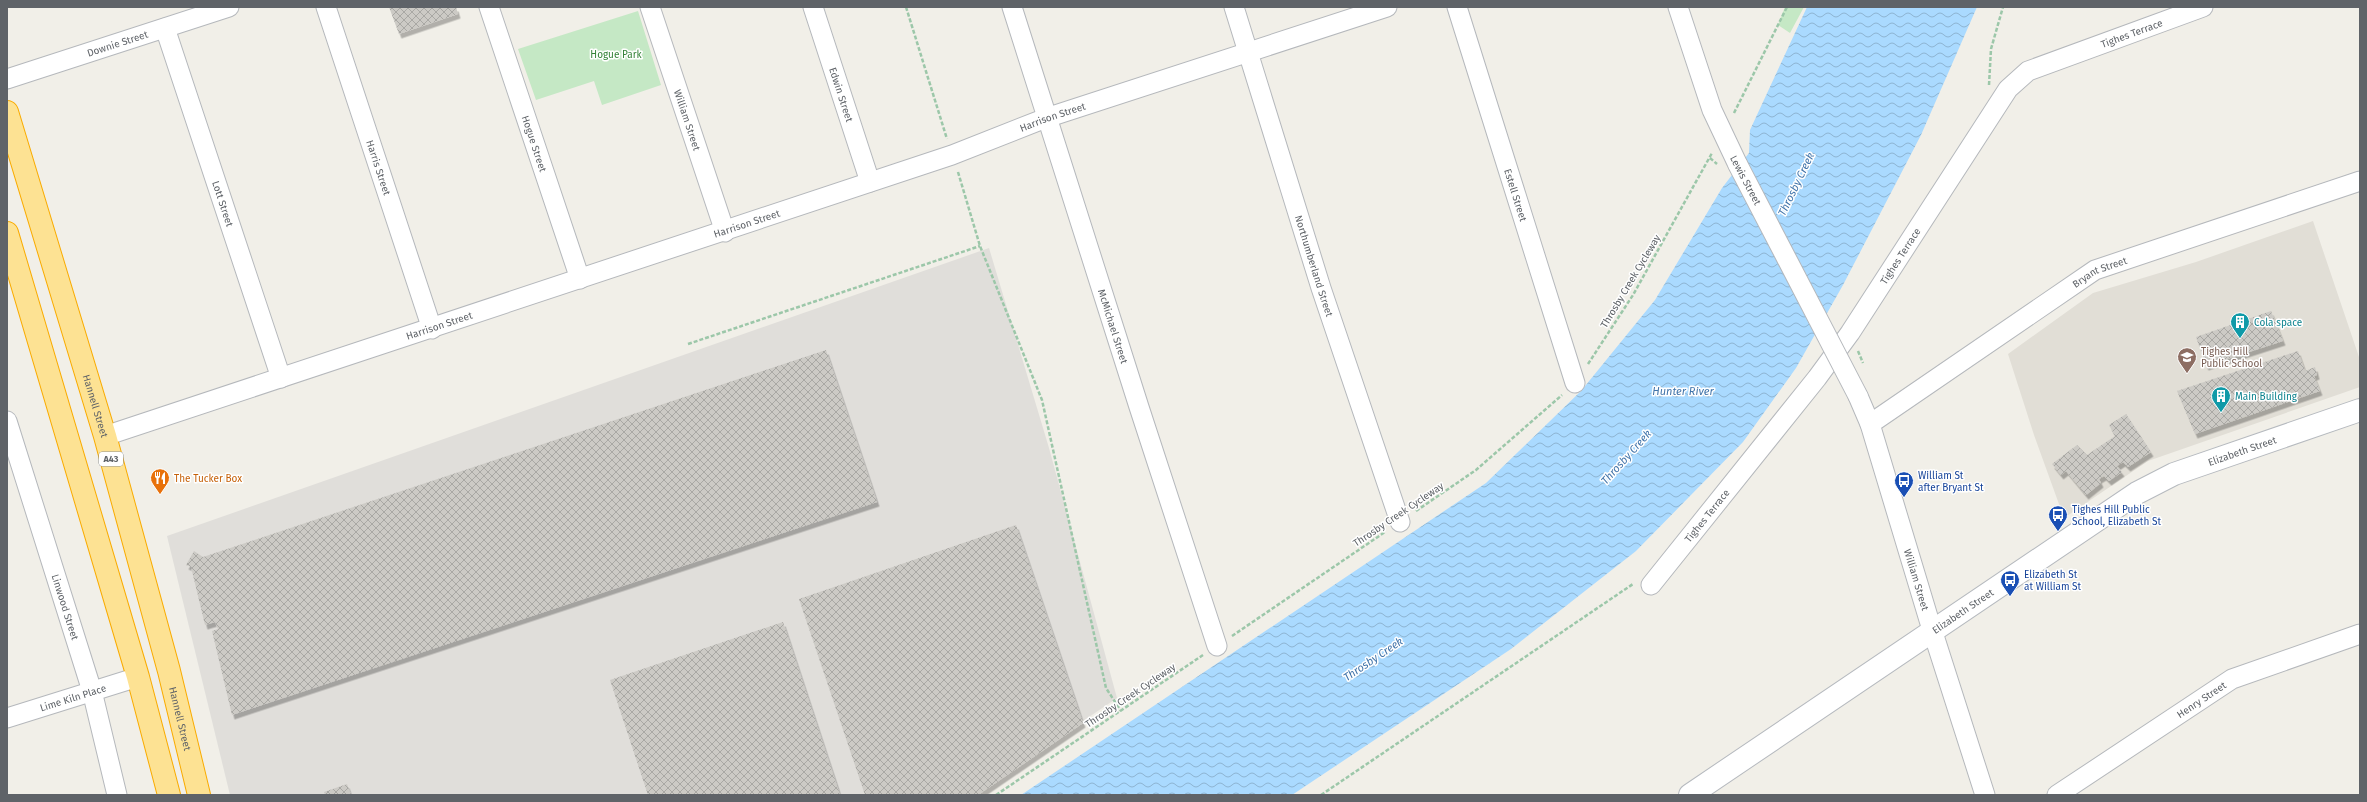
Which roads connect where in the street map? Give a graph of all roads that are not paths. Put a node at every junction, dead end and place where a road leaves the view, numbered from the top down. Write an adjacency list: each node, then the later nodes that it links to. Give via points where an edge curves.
1 (229, 7): 12 (street, Downie Street)
2 (326, 7): 22 (street, Harris Street)
3 (489, 7): 21 (street, Hogue Street)
4 (650, 7): 19 (street, William Street)
5 (813, 7): 17 (street, Edwin Street)
6 (1012, 7): 16 (street, McMichael Street)
7 (1234, 7): 13 (street, Northumberland Street)
8 (1388, 7): 13 (street, Harrison Street)
9 (1457, 7): 24 (street, Estell Street)
10 (1678, 7): 25 (street, Lewis Street, bridge, via 1712,110)
11 (2203, 7): 30 (street, Tighes Terrace, via 2028,71 2008,89 1850,333 1818,378)
12 (165, 28): 14 (street, Downie Street); 23 (street, Lott Street)
13 (1249, 53): 16 (street, Harrison Street); 29 (street, Northumberland Street, via 1321,288)
14 (7, 79)
15 (7, 112): 28 (highway, Hannell Street / A43)
16 (1046, 118): 17 (street, Harrison Street, via 952,155); 33 (street, McMichael Street)
17 (870, 182): 19 (street, Harrison Street)
18 (2360, 182): 25 (street, Bryant Street, via 2095,270)
19 (725, 232): 21 (street, Harrison Street)
20 (7, 233): 34 (highway)
21 (580, 280): 22 (street, Harrison Street)
22 (432, 329): 23 (street, Harrison Street)
23 (281, 378): 28 (street, Harrison Street)
24 (1575, 384)
25 (1865, 410): 31 (street, William Street)
26 (2360, 410): 31 (main road, Elizabeth Street, via 2174,474 2156,483 2137,493)
27 (7, 421): 35 (street, Linwood Street)
28 (105, 436): 39 (highway, Hannell Street / A43, via 169,671)
29 (1400, 522)
30 (1654, 581)
31 (1933, 631): 40 (main road, Elizabeth Street); 41 (street, William Street)
32 (2360, 634): 42 (street, Henry Street, via 2232,679)
33 (1217, 646)
34 (138, 677): 35 (street, Lime Kiln Place); 38 (highway)
35 (92, 692): 36 (street, Lime Kiln Place); 37 (street, Linwood Street)
36 (7, 718)
37 (117, 795)
38 (168, 795)
39 (199, 795)
40 (1690, 795)
41 (1985, 795)
42 (2057, 795)

